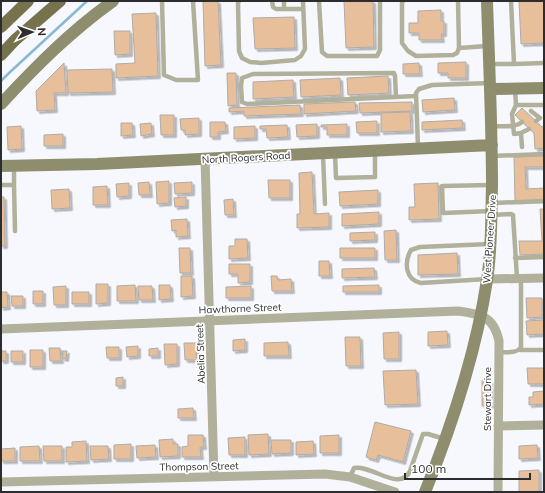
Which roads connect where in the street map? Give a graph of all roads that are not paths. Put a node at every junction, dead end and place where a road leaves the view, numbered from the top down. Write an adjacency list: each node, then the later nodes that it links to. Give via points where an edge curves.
1 (28, 1): 18 (main road)
2 (60, 1): 21 (main road)
3 (113, 1): 30 (street, via 56,46)
4 (162, 1): 5 (lane, via 164,76 176,80 198,80)
5 (193, 1)
6 (239, 1): 17 (lane, via 239,51 242,58 250,62 295,60 301,56 305,49)
7 (272, 1): 16 (lane, via 273,7)
8 (284, 1): 16 (lane)
9 (303, 1): 17 (lane)
10 (319, 1): 11 (lane, via 322,52 327,56 376,56 380,50)
11 (380, 1)
12 (403, 1): 20 (lane, via 402,43 408,51 416,56 453,55)
13 (458, 1): 20 (lane)
14 (487, 1): 19 (street, West Pioneer Drive)
15 (511, 1): 24 (lane)
16 (284, 9): 17 (lane)
17 (303, 9)
18 (1, 27)
19 (488, 46): 20 (lane); 23 (street, West Pioneer Drive)
20 (459, 48)
21 (1, 55)
22 (544, 63): 24 (lane)
23 (489, 64): 24 (lane); 25 (street, West Pioneer Drive)
24 (514, 64)
25 (490, 86): 26 (street); 28 (lane, via 432,85 419,88); 36 (street, West Pioneer Drive)
26 (515, 88): 27 (street); 32 (lane)
27 (544, 88)
28 (416, 96): 29 (lane); 41 (lane)
29 (396, 97): 29 (lane, via 247,104 242,102 240,86 242,78 253,74 394,72)
30 (1, 104)
31 (544, 104): 33 (lane)
32 (516, 105): 33 (lane); 37 (lane, via 512,114)
33 (535, 105): 34 (lane, via 530,112 540,118)
34 (536, 121)
35 (522, 122): 37 (lane)
36 (491, 126): 37 (lane); 43 (street, West Pioneer Drive)
37 (514, 126): 39 (lane, via 514,134)
38 (529, 129): 39 (lane)
39 (521, 133): 40 (lane)
40 (522, 147)
41 (418, 149): 42 (street, North Rogers Road); 43 (street, North Rogers Road)
42 (375, 151): 44 (street, North Rogers Road); 44 (lane, via 375,177 336,178)
43 (492, 151): 45 (lane); 51 (street, West Pioneer Drive)
44 (329, 153): 46 (street, North Rogers Road); 53 (lane)
45 (544, 154)
46 (205, 158): 48 (street, North Rogers Road); 63 (street, Abelia Street)
47 (1, 166): 48 (street, North Rogers Road)
48 (14, 166): 50 (lane)
49 (1, 185): 50 (lane)
50 (14, 185): 55 (lane)
51 (492, 185): 54 (street, West Pioneer Drive); 54 (lane, via 442,186 443,213)
52 (544, 201): 54 (lane)
53 (325, 204)
54 (491, 210): 56 (street, West Pioneer Drive); 58 (lane, via 513,215)
55 (15, 231)
56 (490, 244): 61 (street, West Pioneer Drive); 61 (lane, via 420,247 411,250 408,256 408,275 414,282)
57 (544, 257): 58 (lane)
58 (515, 258): 59 (lane)
59 (519, 278): 60 (street); 61 (street); 65 (lane)
60 (544, 278)
61 (487, 279): 62 (street, West Pioneer Drive)
62 (480, 314): 63 (street, Hawthorne Street, via 458,311); 67 (street, Stewart Drive, via 497,330); 70 (street, West Pioneer Drive, via 467,373)
63 (210, 320): 64 (street, Hawthorne Street); 71 (street, Abelia Street)
64 (1, 329)
65 (520, 350): 66 (lane); 67 (lane)
66 (544, 350)
67 (498, 352): 69 (street, Stewart Drive)
68 (544, 425): 69 (street)
69 (498, 426): 76 (street, Stewart Drive)
70 (446, 439): 72 (lane, via 423,434 410,471 404,479 397,480 360,467 354,468); 75 (street, West Pioneer Drive)
71 (214, 476): 72 (street, Thompson Street, via 325,474); 73 (street, Thompson Street)
72 (350, 477): 74 (street, Thompson Street)
73 (1, 482)
74 (395, 492)
75 (426, 492)
76 (498, 492)

